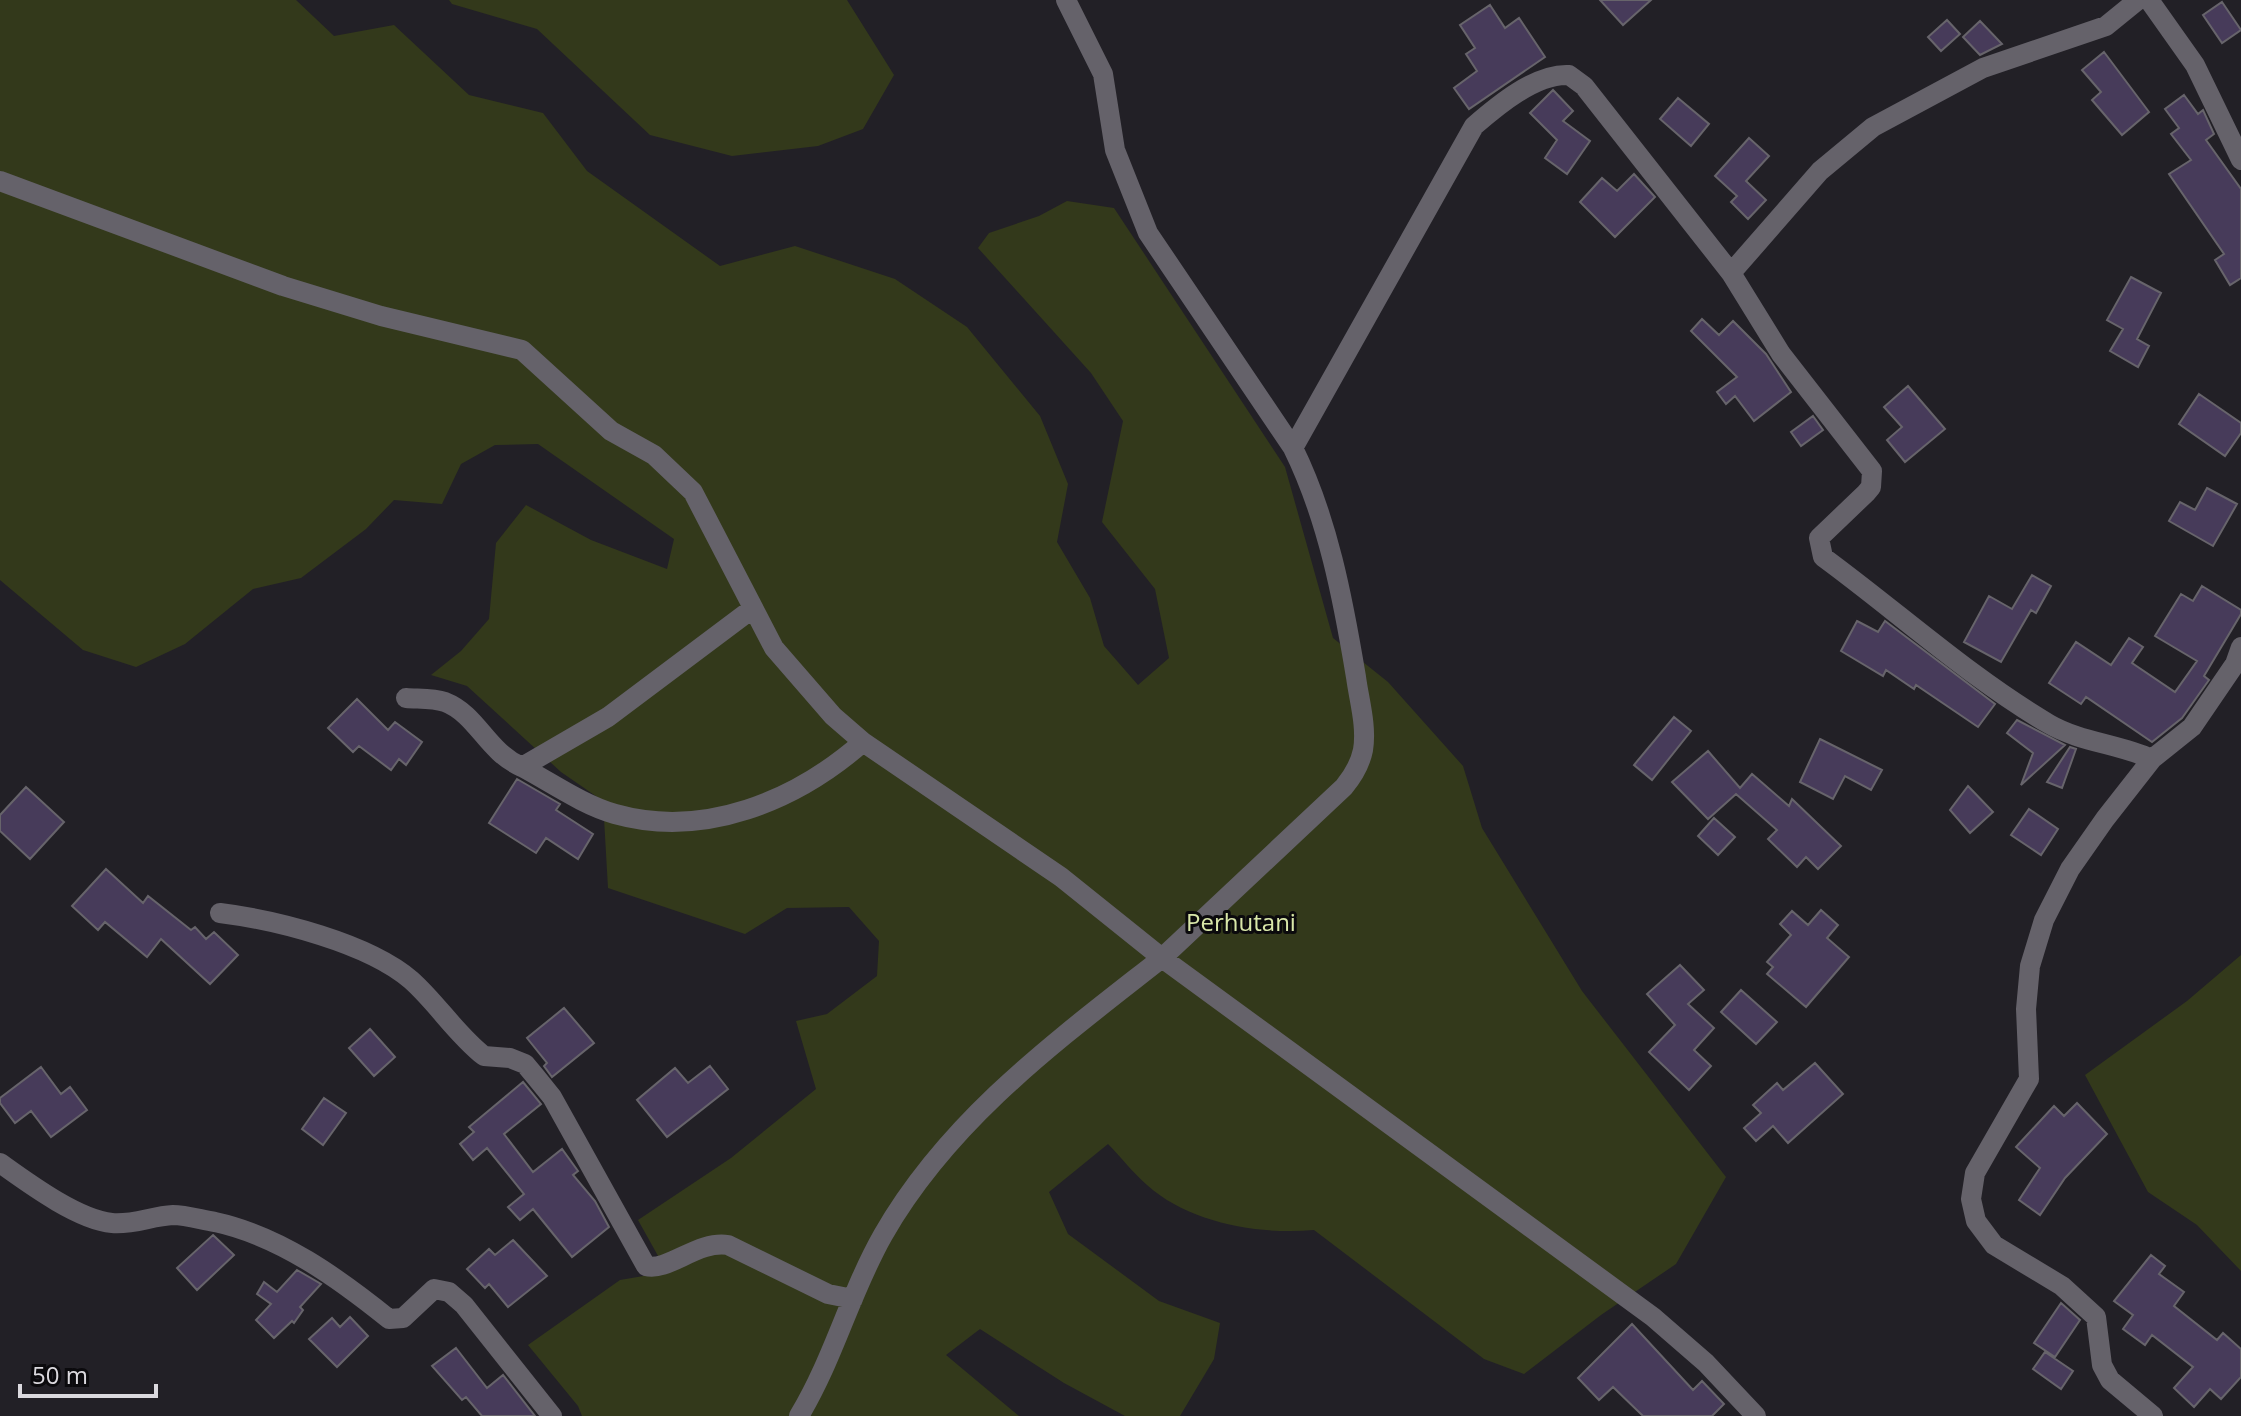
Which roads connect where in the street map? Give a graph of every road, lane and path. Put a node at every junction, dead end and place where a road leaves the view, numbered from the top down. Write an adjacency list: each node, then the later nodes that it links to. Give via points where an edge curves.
1 (1066, 0): 7 (street, via 1103,74 1115,150 1148,233)
2 (2138, 0): 6 (street, via 2106,26 1983,68 1873,127 1820,171)
3 (2149, 0): 4 (street, via 2195,65)
4 (2241, 160)
5 (0, 181): 8 (street, via 283,286 522,350 611,431 654,455 693,492)
6 (1731, 273): 7 (street, via 1584,86 1569,75 1551,77 1474,126); 12 (street, via 1781,354 1872,471 1871,487 1819,538 1823,557 2050,725)
7 (1293, 448): 15 (street, via 1335,571 1363,749 1344,787)
8 (752, 609): 11 (street, via 804,686); 13 (street, via 608,717)
9 (2239, 659): 12 (street, via 2192,727)
10 (406, 698): 13 (street, via 455,708 495,751)
11 (863, 742): 13 (street, via 790,795 686,825 612,814); 15 (street, via 1061,877)
12 (2152, 759): 21 (street, via 2070,869 2044,920 2030,966 2029,1079 1975,1173 1971,1199 1976,1221 1994,1245 2062,1286 2096,1317 2102,1365 2110,1380)
13 (522, 767)
14 (220, 913): 17 (street, via 295,926 386,963 414,983 484,1056 525,1064 552,1097 646,1266 660,1266 715,1243 728,1245 828,1294)
15 (1162, 958): 17 (street, via 1025,1066 964,1127 885,1231); 20 (street, via 1653,1317)
16 (0, 1163): 18 (street, via 89,1217 109,1223 172,1215 255,1235 301,1256 389,1319 403,1318 434,1289 449,1292)
17 (853, 1299): 19 (street, via 821,1380)
18 (552, 1416)
19 (799, 1416)
20 (1756, 1416)
21 (2153, 1416)

